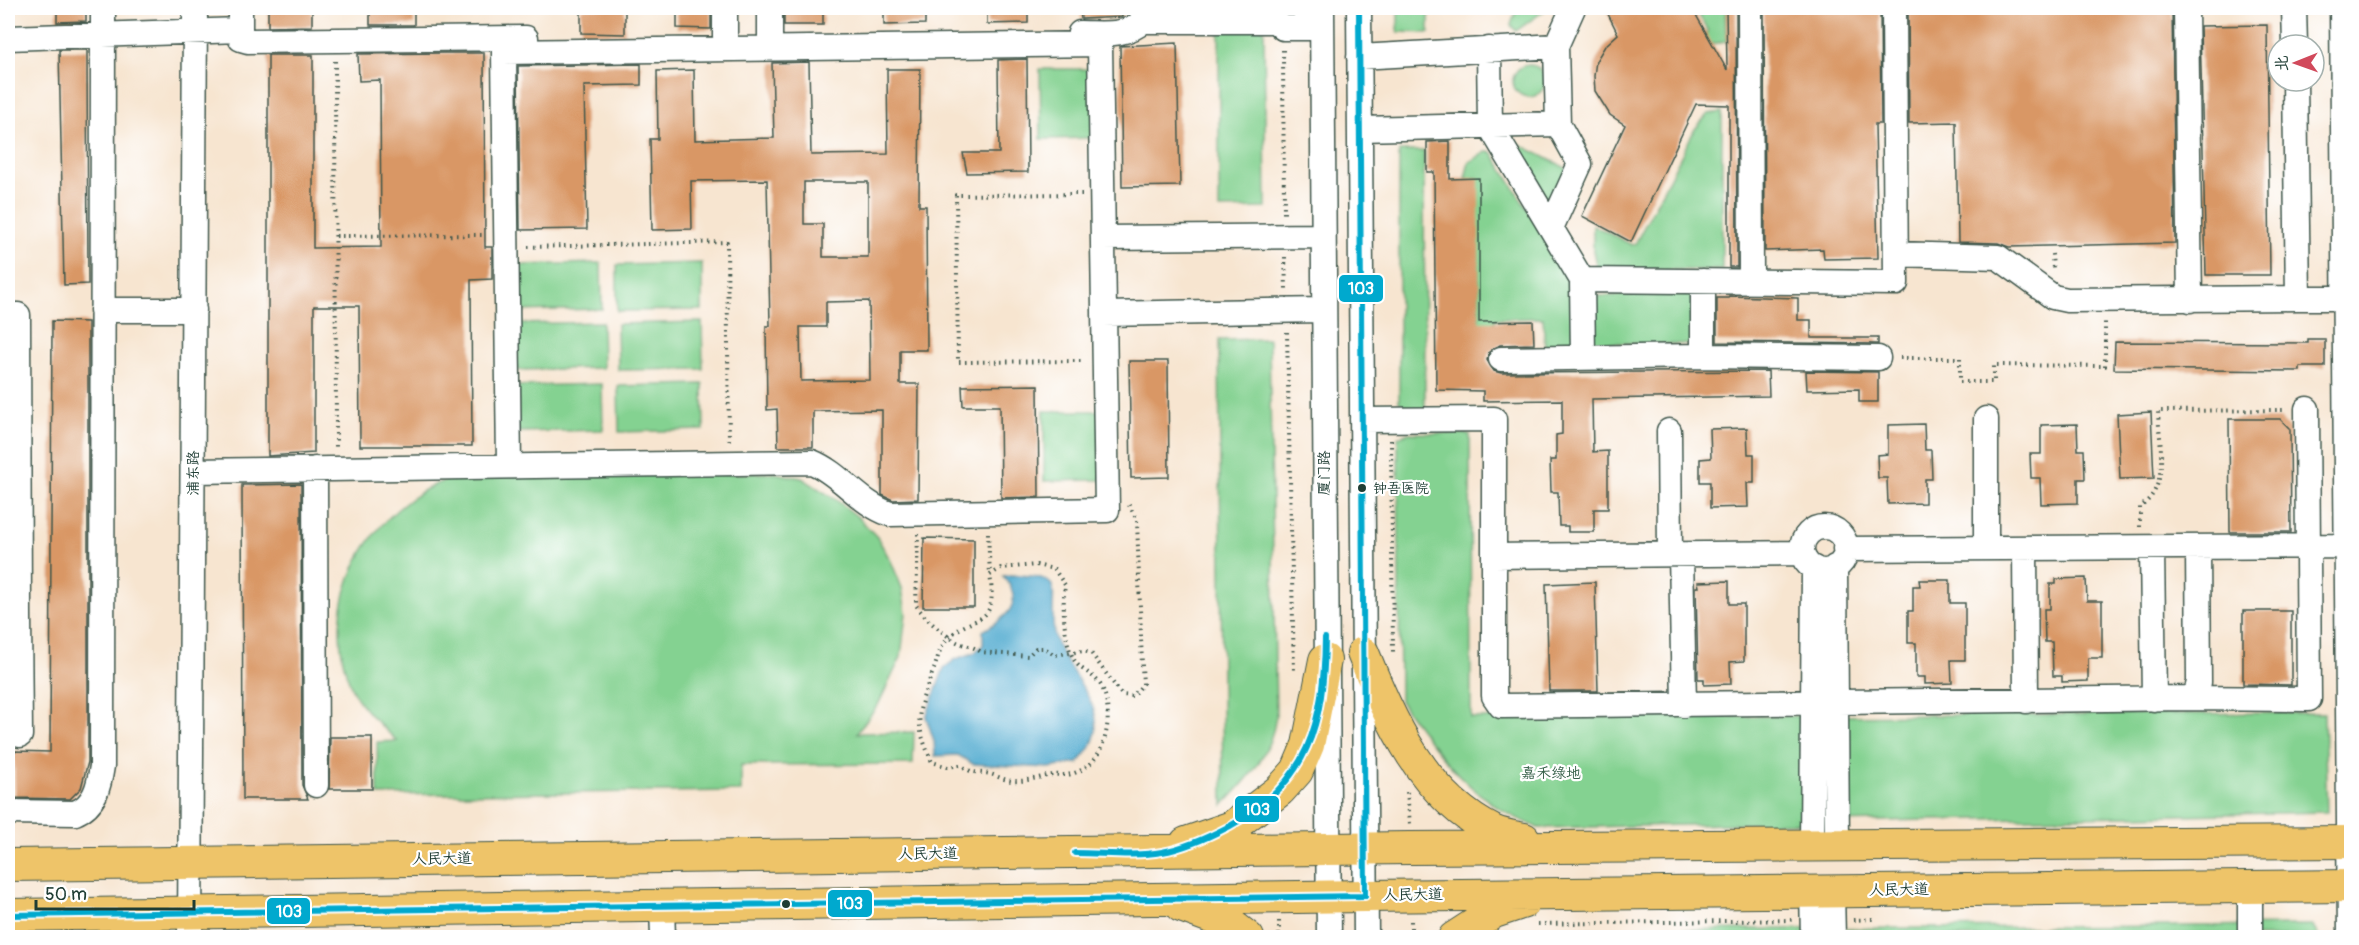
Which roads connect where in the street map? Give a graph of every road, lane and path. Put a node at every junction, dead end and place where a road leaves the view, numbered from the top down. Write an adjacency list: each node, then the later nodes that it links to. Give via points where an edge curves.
1 (103, 8): 18 (street)
2 (195, 8): 16 (street, 浦东路)
3 (725, 8): 19 (street)
4 (770, 8): 20 (street)
5 (1359, 8): 25 (street)
6 (1573, 8): 22 (street)
7 (1750, 8): 40 (street)
8 (1894, 8): 37 (street)
9 (2186, 8): 43 (street)
10 (2294, 8): 17 (street)
11 (2342, 8): 42 (street)
12 (1143, 14): 15 (street, via 1275,21); 20 (street, via 1136,27 1122,33)
13 (1322, 18): 15 (street); 34 (street, 厦门路)
14 (240, 19): 16 (street); 19 (street, via 241,39 248,41)
15 (1282, 28): 33 (path)
16 (195, 32): 18 (street); 46 (street, 浦东路)
17 (2295, 33)
18 (102, 35): 21 (street); 45 (street)
19 (725, 36): 20 (street)
20 (770, 36)
21 (8, 38)
22 (1556, 46): 23 (street); 27 (street)
23 (1489, 50): 25 (street); 28 (street)
24 (335, 51): 32 (path)
25 (1359, 57): 29 (street)
26 (2295, 93): 41 (street)
27 (1558, 124): 28 (street); 31 (street, via 1580,164)
28 (1490, 126): 29 (street); 31 (street)
29 (1361, 129): 59 (street)
30 (1102, 194): 35 (street); 36 (street, via 1100,44 504,52); 56 (path, via 956,195 958,362)
31 (1551, 228): 38 (street)
32 (336, 236): 36 (path); 63 (path)
33 (1284, 236): 34 (street); 35 (street); 47 (path)
34 (1322, 236): 48 (street, 厦门路)
35 (1103, 238): 49 (street)
36 (506, 242): 61 (path, via 727,242); 62 (street)
37 (1896, 254): 40 (street, via 1896,283); 44 (street, via 1998,256 2053,297)
38 (1582, 280): 39 (street); 53 (street)
39 (1703, 281): 40 (street); 52 (street)
40 (1751, 281)
41 (2298, 298): 42 (street); 43 (street)
42 (2344, 298): 51 (street)
43 (2190, 300): 44 (street)
44 (2105, 301): 54 (path, via 2105,366 1994,365 1994,382 1960,382 1960,358)
45 (102, 310): 46 (street); 92 (street, via 99,788 84,809 75,813)
46 (194, 310): 64 (street, 浦东路)
47 (1286, 310): 48 (street); 49 (street); 84 (path)
48 (1323, 310): 83 (street, 厦门路)
49 (1104, 314): 56 (street)
50 (8, 315): 68 (street, via 18,315)
51 (2348, 325): 69 (street)
52 (1703, 356): 53 (street); 54 (street)
53 (1583, 357): 55 (street)
54 (1878, 358)
55 (1501, 359)
56 (1105, 361): 66 (street, via 1107,510)
57 (2307, 409): 70 (street); 73 (path, via 2158,411 2160,482 2140,507)
58 (1986, 419): 71 (street)
59 (1362, 420): 76 (street, via 1494,419); 81 (street)
60 (1669, 431): 75 (street)
61 (729, 463): 62 (street); 67 (street, via 812,462 828,469 876,510)
62 (509, 466): 63 (street)
63 (326, 469): 64 (street); 91 (street)
64 (193, 471): 99 (street, 浦东路)
65 (1125, 501): 82 (path, via 1137,520 1143,684 1133,696 1122,695 1091,653)
66 (989, 512): 67 (street); 78 (path)
67 (918, 514): 80 (path, via 916,605 921,614)
68 (13, 520): 79 (street)
69 (2346, 546): 70 (street); 93 (street)
70 (2308, 547): 74 (street); 85 (street, via 2309,699)
71 (1986, 548): 72 (street); 77 (street)
72 (2025, 548): 73 (street); 87 (street)
73 (2147, 548): 74 (street); 86 (street)
74 (2198, 548): 85 (street, via 2199,682 2196,694)
75 (1676, 554): 76 (street); 77 (street); 89 (street)
76 (1494, 556): 89 (street, via 1494,696 1501,706)
77 (1824, 559): 88 (street)
78 (990, 575): 80 (path, via 994,600 985,615); 82 (path, via 1001,568 1017,566 1054,569 1065,585 1062,605)
79 (13, 614): 90 (street)
80 (950, 637): 82 (path, via 981,652 1000,656 1028,656 1036,648 1045,648 1054,655); 82 (path, via 943,644 919,705 923,742 932,762 948,767 961,765 973,774 1011,781 1071,774 1087,766 1106,740 1106,698 1093,673 1080,668)
81 (1363, 653): 95 (main road, via 1388,714 1410,753 1440,792 1494,831); 96 (street)
82 (1069, 654)
83 (1326, 660): 97 (street, 厦门路); 98 (main road, via 1308,745 1296,771 1280,790 1232,827)
84 (1294, 676)
85 (2188, 698): 86 (street)
86 (2154, 699): 87 (street)
87 (2026, 701): 88 (street)
88 (1825, 704): 89 (street); 94 (street)
89 (1684, 705)
90 (20, 735)
91 (316, 785)
92 (8, 812)
93 (2350, 842): 94 (main road, 人民大道); 101 (street)
94 (1825, 845): 95 (main road, 人民大道)
95 (1554, 847): 96 (main road, 人民大道)
96 (1364, 849): 97 (main road, 人民大道); 104 (street)
97 (1327, 850): 98 (main road, 人民大道); 105 (street, 厦门路)
98 (1162, 852): 99 (main road, 人民大道)
99 (192, 862): 100 (main road, 人民大道); 112 (street, 浦东路)
100 (8, 865)
101 (2350, 886): 102 (main road, 人民大道); 119 (street)
102 (2250, 887): 109 (main road, 人民大道); 118 (street)
103 (1547, 894): 104 (main road, 人民大道); 109 (main road, 人民大道); 117 (main road, via 1494,912)
104 (1365, 896): 105 (main road, 人民大道); 116 (street)
105 (1329, 897): 106 (main road, 人民大道); 115 (street, 厦门路)
106 (1163, 899): 107 (main road, 人民大道); 114 (main road, via 1230,924)
107 (662, 906): 112 (main road, 人民大道); 113 (street)
108 (8, 915): 112 (main road, 人民大道)
109 (1822, 916): 110 (path); 111 (path)
110 (1880, 919)
111 (1534, 924)
112 (190, 925)
113 (663, 938)
114 (1248, 938)
115 (1329, 938)
116 (1366, 938)
117 (1454, 938)
118 (2250, 938)
119 (2349, 938)

